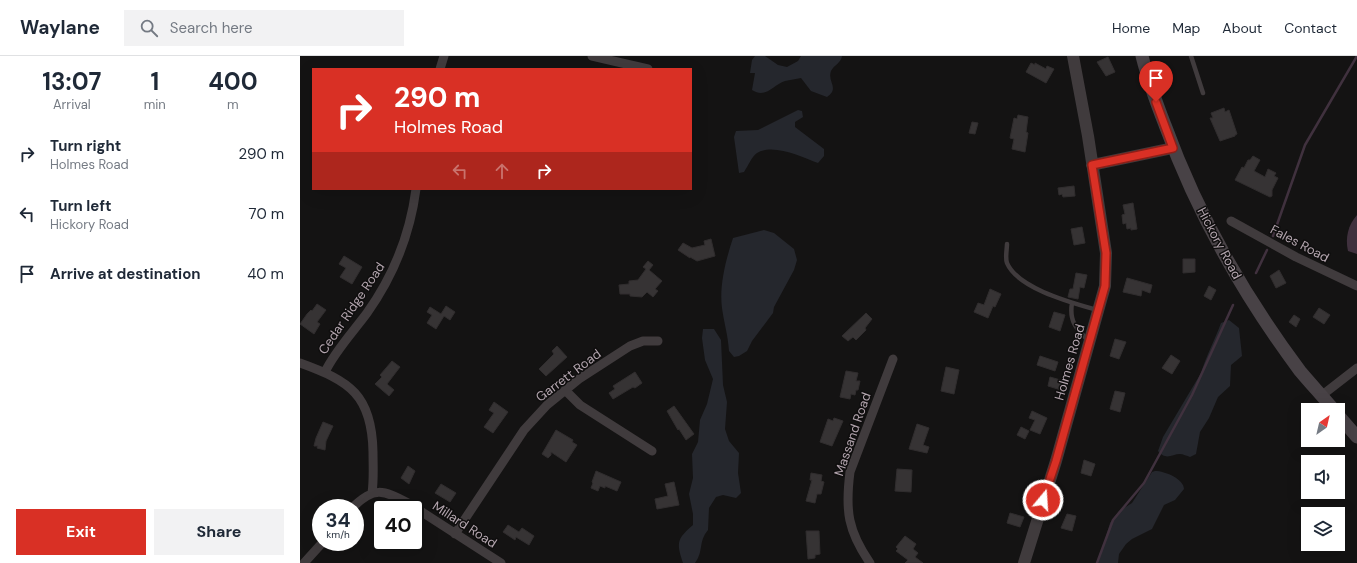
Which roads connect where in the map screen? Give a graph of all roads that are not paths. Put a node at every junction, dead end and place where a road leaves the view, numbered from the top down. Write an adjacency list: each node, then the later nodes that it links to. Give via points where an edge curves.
1 (444, 56): 6 (street)
2 (592, 56): 7 (street)
3 (1073, 56): 10 (street, Holmes Road)
4 (1142, 56): 9 (main road, Hickory Road)
5 (1191, 56): 8 (lane)
6 (440, 68)
7 (644, 68)
8 (1203, 93)
9 (1173, 148): 10 (street); 24 (main road, Hickory Road, via 1212,232 1248,295 1280,343)
10 (1092, 165): 16 (street, Holmes Road, via 1106,253 1105,286)
11 (416, 190): 22 (street, Cedar Ridge Road, via 405,239 394,269)
12 (1231, 221): 14 (street, Fales Road, via 1296,257)
13 (1007, 244): 15 (lane, via 1006,262 1024,282)
14 (1357, 286)
15 (1072, 303): 16 (lane); 18 (lane, via 1070,315 1079,332)
16 (1099, 310): 18 (street, Holmes Road)
17 (658, 341): 23 (street, Garrett Road, via 636,343)
18 (1090, 342): 36 (street, Holmes Road)
19 (893, 359): 35 (street, Massand Road, via 850,472 847,510 860,548)
20 (300, 363): 22 (street)
21 (1357, 368): 24 (street)
22 (325, 372): 29 (street, via 354,391 364,404 372,431)
23 (565, 390): 28 (street, via 580,405); 31 (street, Garrett Road, via 524,430)
24 (1321, 396): 25 (main road, Hickory Road)
25 (1328, 403)
26 (1345, 423): 27 (main road)
27 (1357, 437)
28 (652, 451)
29 (372, 493): 30 (street); 31 (street, Millard Road, via 384,492 392,495)
30 (363, 499)
31 (455, 534): 34 (street, Millard Road)
32 (315, 551): 33 (street)
33 (304, 563)
34 (501, 563)
35 (870, 563)
36 (1024, 563)

